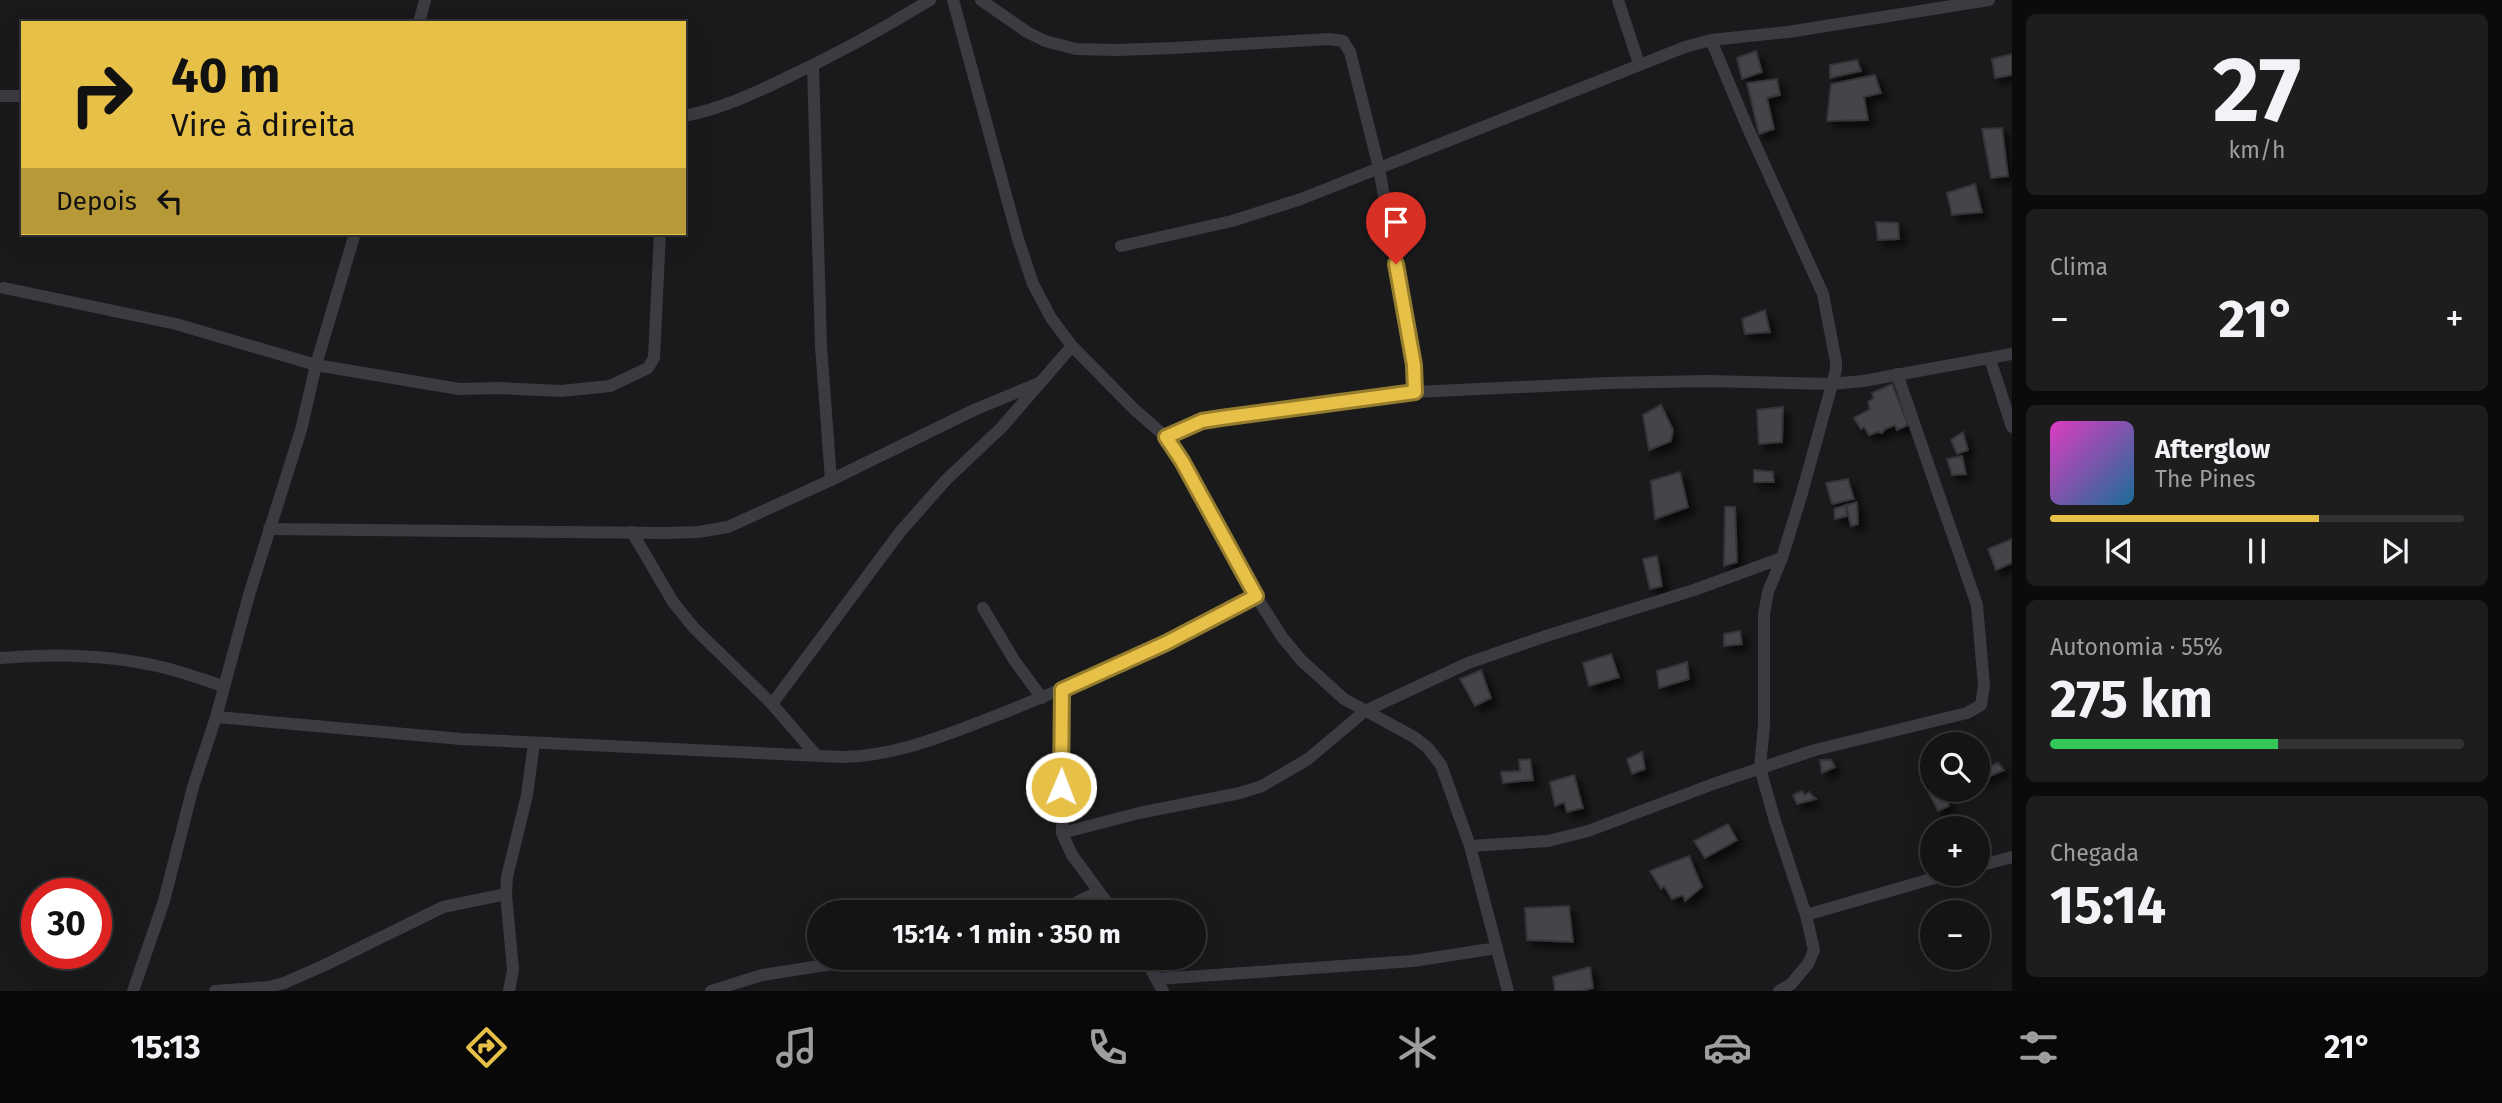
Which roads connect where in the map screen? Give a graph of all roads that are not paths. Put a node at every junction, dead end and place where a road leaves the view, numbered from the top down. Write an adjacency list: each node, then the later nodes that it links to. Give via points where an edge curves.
1 (425, 0): 7 (street)
2 (930, 0): 10 (street)
3 (953, 0): 19 (street, via 1033,284)
4 (981, 0): 14 (street, via 1036,37 1076,49 1343,41 1350,52)
5 (1618, 0): 9 (street)
6 (1989, 0): 8 (street)
7 (420, 21)
8 (1711, 40): 9 (street); 25 (street, via 1823,294 1836,362)
9 (1639, 64): 14 (street)
10 (813, 66): 13 (street, via 735,103); 29 (street, via 821,346)
11 (0, 96): 12 (street)
12 (21, 96)
13 (686, 115)
14 (1379, 168): 17 (street, via 1232,221); 26 (street)
15 (354, 235): 22 (street)
16 (660, 235): 22 (street, via 654,358 648,368 610,386 561,391 459,389)
17 (1121, 246)
18 (4, 288): 22 (street, via 176,324)
19 (1072, 346): 24 (street); 28 (street)
20 (2012, 354): 21 (street)
21 (1990, 359): 23 (street); 27 (street)
22 (316, 365): 30 (street)
23 (1897, 374): 25 (street); 44 (street, via 1977,605 1984,686 1981,705 1967,713)
24 (1039, 383): 29 (street); 39 (street, via 900,532)
25 (1831, 384): 26 (street, via 1621,382); 32 (street)
26 (1415, 392): 28 (street, via 1202,421)
27 (2012, 428)
28 (1166, 437): 33 (street)
29 (831, 480): 31 (street, via 728,527)
30 (269, 529): 31 (street); 36 (street)
31 (632, 532): 39 (street, via 673,602 694,628)
32 (1782, 558): 40 (street, via 1468,663); 44 (street, via 1764,614)
33 (1256, 596): 37 (street); 40 (street, via 1301,660 1344,699)
34 (983, 608): 38 (street)
35 (0, 658): 36 (street, via 90,656 165,668)
36 (223, 686): 41 (street)
37 (1062, 690): 38 (street); 45 (street)
38 (1042, 698): 43 (street, via 893,752 861,757)
39 (772, 705): 43 (street)
40 (1365, 710): 45 (street, via 1308,759 1262,786); 46 (street, via 1428,748 1441,765)
41 (216, 717): 42 (street); 58 (street, via 164,901)
42 (534, 743): 43 (street); 51 (street)
43 (816, 755)
44 (1760, 768): 46 (street, via 1588,831 1548,841); 54 (street)
45 (1062, 833): 50 (street)
46 (1470, 846): 55 (street)
47 (2012, 857): 48 (street)
48 (1990, 863)
49 (1920, 882): 54 (street)
50 (1098, 892): 52 (street); 53 (street)
51 (506, 894): 59 (street, via 443,907 284,983); 60 (street, via 513,970)
52 (1082, 900)
53 (1104, 900)
54 (1806, 915): 63 (street, via 1814,950 1791,984)
55 (1497, 948): 57 (street, via 1413,961); 62 (street)
56 (807, 968): 61 (street, via 762,975)
57 (1160, 985)
58 (133, 991)
59 (215, 991)
60 (509, 991)
61 (711, 991)
62 (1508, 991)
63 (1779, 991)

